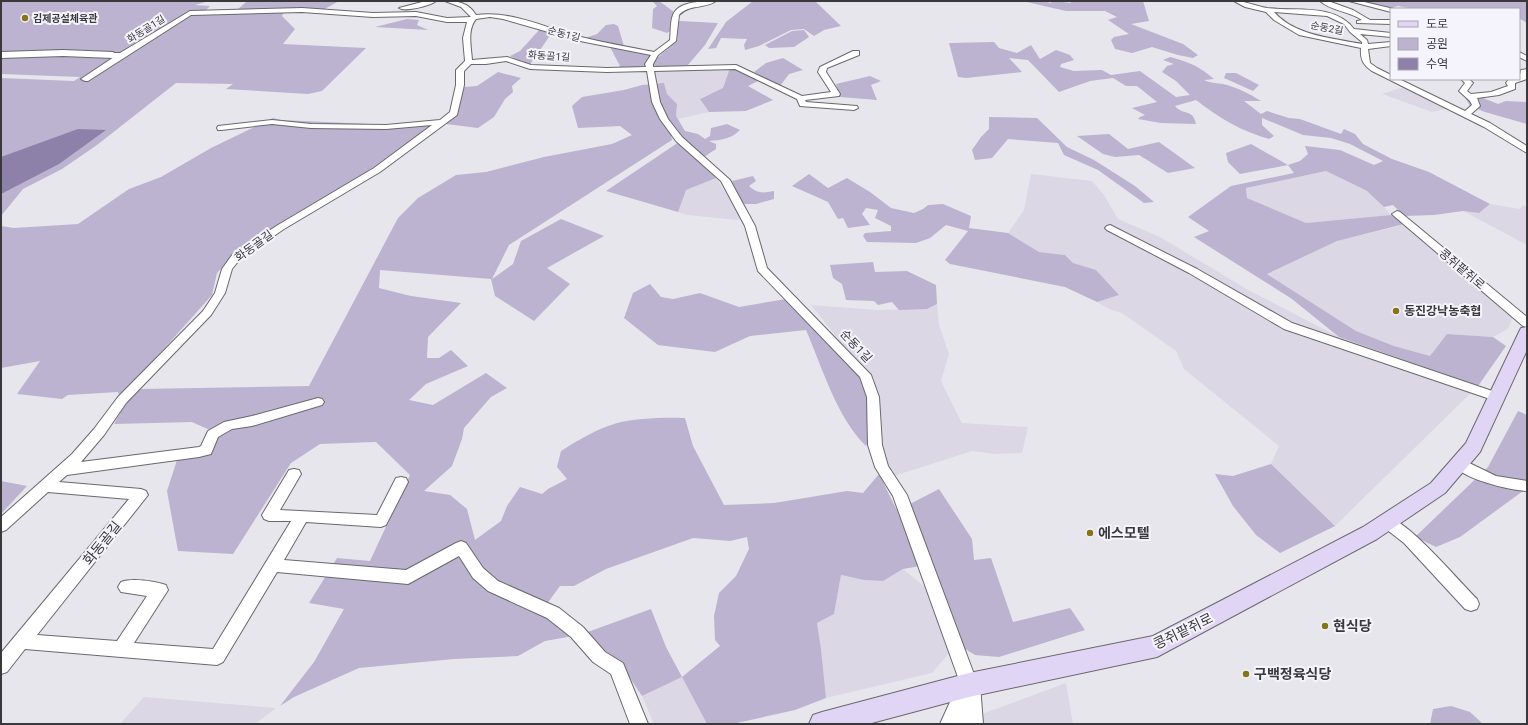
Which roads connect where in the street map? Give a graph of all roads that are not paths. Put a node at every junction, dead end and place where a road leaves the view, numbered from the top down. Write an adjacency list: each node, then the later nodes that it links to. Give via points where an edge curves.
1 (432, 1): 13 (street, via 417,6 383,10)
2 (448, 1): 14 (street, via 470,9)
3 (713, 1): 23 (street, via 678,12 673,41)
4 (1237, 1): 9 (street, 순동2길)
5 (1323, 1): 15 (street, 순동2길, via 1359,14)
6 (1352, 1): 11 (street)
7 (1262, 2): 9 (street)
8 (200, 7): 12 (street, 화동골1길)
9 (1256, 8): 10 (street, 순동2길)
10 (1268, 10): 16 (street, 순동2길, via 1328,14); 21 (street, 순동2길, via 1276,19 1301,34)
11 (1390, 10)
12 (190, 13): 13 (street, via 302,10); 26 (street, 화동골1길)
13 (378, 14): 14 (street, via 416,14 447,20)
14 (473, 18): 23 (street, 순동1길, via 490,15 504,17 580,39); 27 (street, via 467,32)
15 (1367, 21): 16 (street, 순동2길); 17 (street, 순동2길)
16 (1346, 22): 18 (street, 순동2길)
17 (1390, 22)
18 (1352, 31): 19 (street, 순동2길); 21 (street, 순동2길, via 1365,41)
19 (1390, 33)
20 (1390, 44): 21 (street, 순동2길)
21 (1365, 47): 30 (street, via 1363,57 1366,65)
22 (856, 53): 37 (street, via 824,67 822,72 836,94)
23 (655, 54): 28 (street)
24 (1, 55): 25 (street)
25 (113, 55): 26 (street, 화동골1길)
26 (122, 55): 31 (street)
27 (469, 62): 28 (street, 화동골1길, via 507,59 530,67 623,70); 40 (street, 화동골길, via 460,70 460,85 454,113)
28 (649, 68): 37 (street, via 736,67); 64 (street, 순동1길, via 656,102 664,119 680,139 725,180 750,226 762,269 865,375 873,396 875,445 882,467 900,495)
29 (1527, 71): 32 (street, via 1524,72 1526,78)
30 (1390, 77)
31 (85, 79)
32 (1520, 79)
33 (1396, 80): 39 (street)
34 (1466, 80): 36 (street, via 1468,83 1463,91)
35 (1517, 80): 36 (street, via 1510,83 1512,87 1503,91 1486,96)
36 (1470, 96): 39 (street, via 1476,106)
37 (801, 98): 38 (street, via 803,104)
38 (854, 108)
39 (1466, 114): 42 (street)
40 (443, 122): 41 (street, via 386,127 311,126 272,122); 50 (street, 화동골길, via 377,170 236,257 226,269 220,293 207,313 122,400 99,432)
41 (220, 128)
42 (1527, 150)
43 (1396, 214): 45 (street, 콩쥐팥쥐로)
44 (1110, 228): 47 (street, via 1193,271 1288,326)
45 (1527, 323)
46 (1527, 332): 47 (main road, 콩쥐팥쥐로)
47 (1497, 397): 49 (main road, 콩쥐팥쥐로, via 1473,447)
48 (318, 402): 50 (street, via 229,425 213,434 206,450)
49 (1459, 463): 54 (street, via 1486,478 1512,486); 56 (main road, 콩쥐팥쥐로, via 1438,488)
50 (63, 470): 53 (street, 화동골길)
51 (294, 474): 55 (street, via 268,515)
52 (401, 482): 55 (street, via 382,520)
53 (44, 486): 57 (street, 화동골길); 61 (street, 화동골길, via 141,495)
54 (1527, 486)
55 (302, 516): 58 (street)
56 (1388, 522): 60 (street, via 1410,539); 64 (main road, 콩쥐팥쥐로, via 1370,534 1157,646)
57 (1, 526)
58 (273, 565): 62 (street, via 217,657); 65 (street, via 408,577 461,547 478,573 493,586 553,613 577,632 599,657 617,669)
59 (126, 587): 62 (street, via 160,590)
60 (1471, 604)
61 (22, 641): 62 (street); 63 (street, 화동골길)
62 (121, 649)
63 (1, 666)
64 (969, 685): 66 (main road, 콩쥐팥쥐로); 67 (street); 68 (street)
65 (638, 724)
66 (822, 724)
67 (951, 724)
68 (972, 724)

